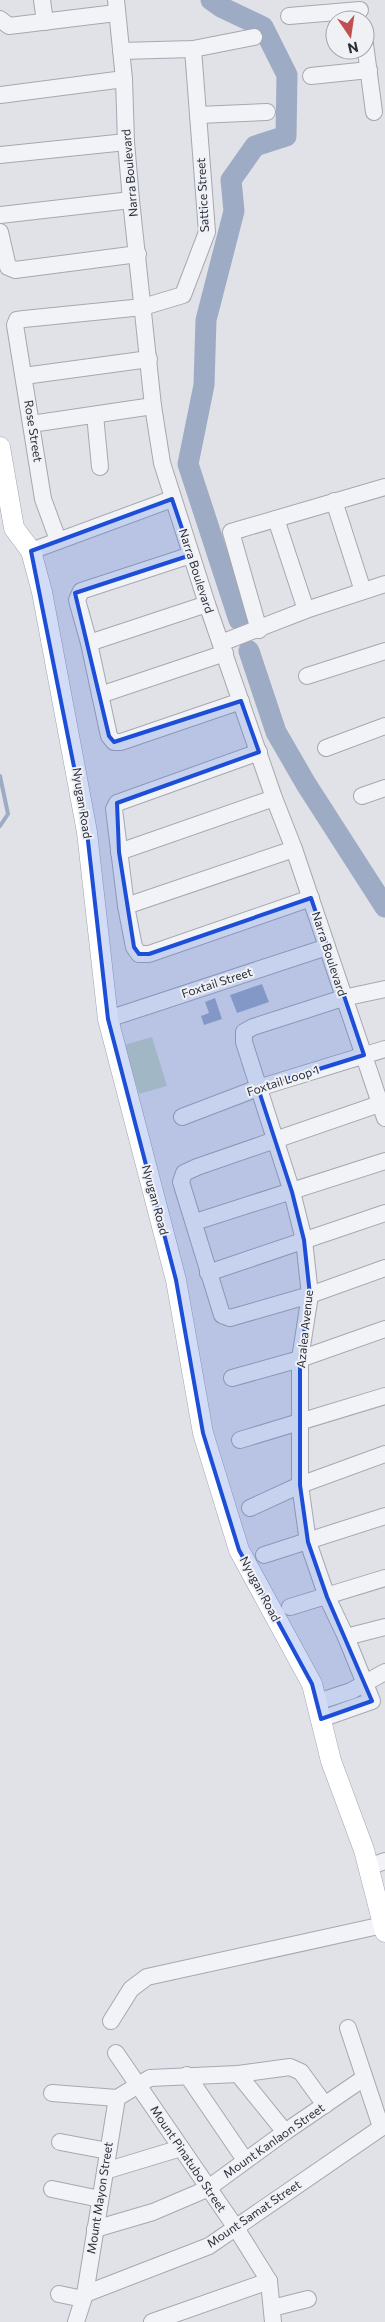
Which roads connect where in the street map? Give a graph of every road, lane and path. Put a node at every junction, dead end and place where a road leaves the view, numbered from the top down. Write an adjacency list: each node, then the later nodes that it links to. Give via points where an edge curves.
1 (42, 0): 6 (street)
2 (116, 6): 6 (street); 9 (street, Narra Boulevard)
3 (325, 13): 4 (street)
4 (290, 16)
5 (0, 20): 6 (street, via 9,26)
6 (46, 22)
7 (254, 38): 8 (street)
8 (193, 49): 9 (street); 17 (street, Sattice Street)
9 (121, 51): 13 (street, Narra Boulevard)
10 (367, 60): 11 (street)
11 (369, 70): 12 (street); 16 (street)
12 (310, 76)
13 (124, 79): 14 (street); 18 (street, Narra Boulevard)
14 (0, 95)
15 (267, 112): 17 (street)
16 (374, 112)
17 (198, 115): 24 (street, Sattice Street, via 207,232 183,295)
18 (126, 142): 19 (street); 20 (street, Narra Boulevard)
19 (0, 156)
20 (131, 200): 21 (street); 23 (street, Narra Boulevard)
21 (0, 215)
22 (0, 232): 23 (street, via 8,267 15,270)
23 (138, 254): 24 (street, Narra Boulevard)
24 (143, 307): 25 (street, Narra Boulevard); 26 (street, Rose Street, via 17,320 15,326)
25 (149, 358): 26 (street); 27 (street, Narra Boulevard)
26 (24, 376): 29 (street, Rose Street)
27 (153, 406): 28 (street); 33 (street, Narra Boulevard, via 162,463)
28 (95, 415): 29 (street); 31 (street)
29 (32, 424): 36 (street, Rose Street, via 43,499)
30 (0, 447): 37 (main road, Nyugan Road, via 14,528)
31 (100, 467)
32 (385, 487): 34 (street)
33 (172, 499): 36 (street); 38 (street, Narra Boulevard)
34 (334, 501): 35 (street); 40 (street)
35 (276, 519): 42 (street); 43 (street, via 231,532)
36 (58, 540): 37 (street)
37 (31, 551): 63 (main road, Nyugan Road, via 44,601 87,832)
38 (191, 555): 41 (street, Narra Boulevard); 44 (street, via 81,591 76,600)
39 (385, 584): 40 (street)
40 (363, 591): 42 (street)
41 (207, 604): 44 (street); 45 (street, Narra Boulevard)
42 (306, 610): 43 (street)
43 (259, 630): 45 (street)
44 (89, 644): 48 (street)
45 (223, 648): 48 (street); 49 (street, Narra Boulevard)
46 (385, 651): 47 (street)
47 (308, 676)
48 (100, 695): 49 (street, via 109,736 114,742)
49 (241, 701): 52 (street, Narra Boulevard)
50 (385, 726): 51 (street)
51 (326, 748)
52 (259, 752): 55 (street, Narra Boulevard); 57 (street, via 117,803 114,809)
53 (385, 788): 54 (street)
54 (362, 796)
55 (274, 798): 56 (street, Narra Boulevard); 57 (street)
56 (294, 849): 58 (street, Narra Boulevard); 59 (street)
57 (119, 852): 59 (street)
58 (311, 898): 59 (street, via 148,954 139,954 134,947); 60 (street, Narra Boulevard)
59 (126, 906)
60 (327, 947): 62 (street, Narra Boulevard); 63 (street, Foxtail Street)
61 (385, 989): 62 (street)
62 (343, 998): 65 (street, Narra Boulevard); 66 (street, Azalea Avenue, via 244,1032)
63 (108, 1019): 97 (main road, Nyugan Road, via 176,1280 203,1433 239,1550 312,1684)
64 (385, 1049): 65 (street, Foxtail Loop 1)
65 (364, 1055): 66 (street, Foxtail Loop 1); 67 (street, Narra Boulevard)
66 (258, 1088): 68 (street, Foxtail Loop 1); 69 (street, Azalea Avenue)
67 (384, 1108): 69 (street)
68 (182, 1118)
69 (276, 1140): 71 (street, Azalea Avenue); 73 (street, via 184,1173 181,1182)
70 (385, 1160): 71 (street)
71 (292, 1192): 73 (street); 74 (street, Azalea Avenue)
72 (385, 1213): 74 (street)
73 (195, 1222): 76 (street)
74 (304, 1240): 76 (street); 77 (street, Azalea Avenue)
75 (385, 1268): 77 (street)
76 (208, 1273): 77 (street, via 225,1318)
77 (310, 1294): 79 (street, Azalea Avenue)
78 (385, 1329): 79 (street)
79 (300, 1359): 80 (street); 82 (street, Azalea Avenue)
80 (232, 1378)
81 (385, 1396): 82 (street)
82 (301, 1420): 83 (street); 85 (street, Azalea Avenue)
83 (240, 1440)
84 (385, 1454): 85 (street)
85 (300, 1485): 86 (street); 88 (street, Azalea Avenue)
86 (250, 1508)
87 (385, 1516): 88 (street)
88 (308, 1542): 89 (street); 91 (street, Azalea Avenue)
89 (264, 1555)
90 (385, 1578): 91 (street)
91 (327, 1597): 92 (street); 94 (street, Azalea Avenue)
92 (290, 1607)
93 (385, 1627): 94 (street)
94 (346, 1636): 96 (street, Azalea Avenue)
95 (385, 1672): 96 (street)
96 (364, 1684): 97 (street)
97 (319, 1711): 98 (main road, Nyugan Road, via 330,1761)
98 (376, 1864): 99 (main road, Nyugan Road)
99 (384, 1928): 100 (street, via 147,1977 131,1989)
100 (111, 2021)
101 (348, 2028): 105 (street)
102 (116, 2053): 106 (street, Mount Pinatubo Street)
103 (238, 2074): 104 (street); 109 (street, via 290,2067 301,2072); 111 (street)
104 (187, 2075): 106 (street, via 150,2078); 115 (street)
105 (364, 2078): 109 (street, Mount Kanlaon Street); 110 (street)
106 (138, 2085): 108 (street); 113 (street, Mount Pinatubo Street)
107 (52, 2094): 108 (street)
108 (117, 2098): 114 (street, Mount Mayon Street)
109 (325, 2105): 111 (street, Mount Kanlaon Street)
110 (383, 2126): 120 (street, Mount Samat Street)
111 (285, 2132): 115 (street, Mount Kanlaon Street)
112 (60, 2142): 114 (street)
113 (181, 2148): 116 (street); 117 (street, Mount Pinatubo Street)
114 (108, 2151): 116 (street, Mount Mayon Street)
115 (245, 2160): 117 (street, Mount Kanlaon Street)
116 (105, 2171): 119 (street, Mount Mayon Street)
117 (207, 2188): 120 (street, Mount Pinatubo Street); 121 (street, Mount Kanlaon Street, via 153,2212)
118 (52, 2189): 119 (street)
119 (100, 2200): 121 (street, Mount Mayon Street)
120 (236, 2228): 122 (street, Mount Pinatubo Street); 124 (street, Mount Samat Street, via 208,2246)
121 (95, 2229): 124 (street, Mount Mayon Street)
122 (269, 2281): 126 (street, Mount Pinatubo Street); 128 (street)
123 (60, 2294): 124 (street)
124 (84, 2296): 127 (street, Mount Mayon Street)
125 (308, 2300): 126 (street)
126 (273, 2315)
127 (76, 2322)
128 (152, 2322)

